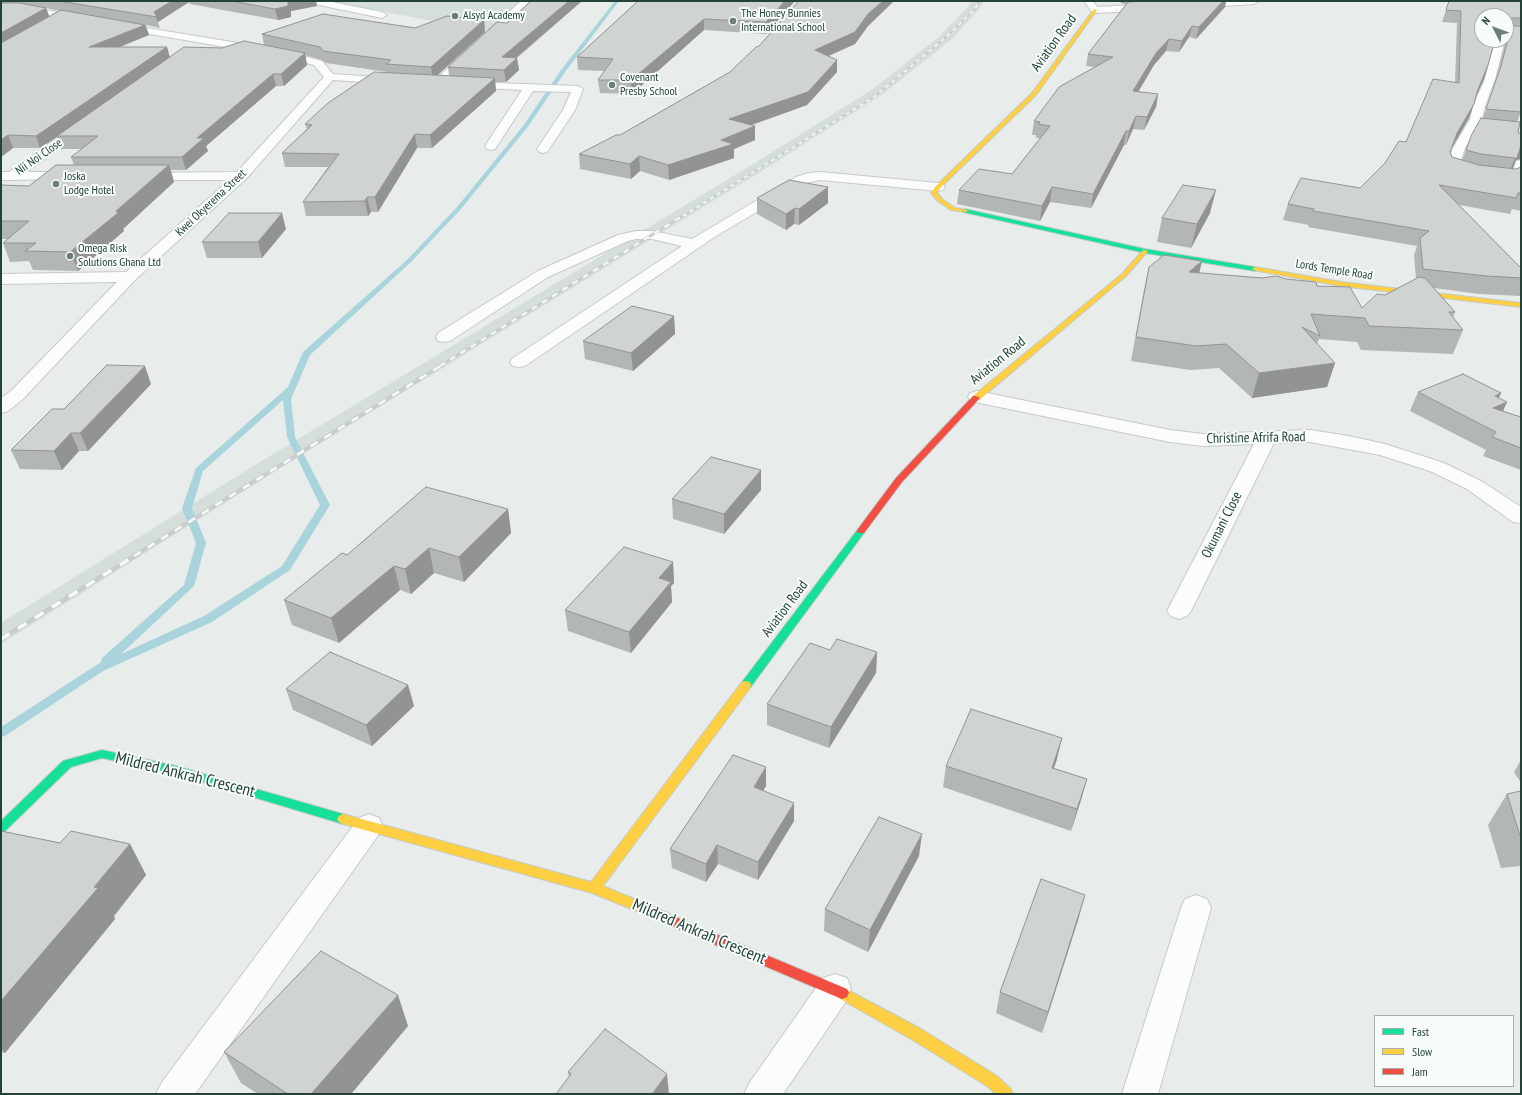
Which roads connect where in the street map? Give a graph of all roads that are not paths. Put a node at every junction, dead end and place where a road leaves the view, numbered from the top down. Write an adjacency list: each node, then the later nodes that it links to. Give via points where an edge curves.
1 (314, 1): 9 (street)
2 (526, 1): 19 (street, via 433,84)
3 (1088, 1): 8 (street, Aviation Road)
4 (1254, 1): 5 (street)
5 (1189, 5)
6 (1165, 6): 8 (street)
7 (1, 8): 10 (street)
8 (1095, 10): 30 (street, Aviation Road, via 1034,94)
9 (382, 15)
10 (62, 16): 11 (street); 12 (street)
11 (93, 21)
12 (48, 24)
13 (108, 24): 14 (street)
14 (204, 41): 16 (street); 17 (street, via 280,53 318,63)
15 (1498, 48): 21 (street, via 1490,79)
16 (191, 50)
17 (330, 77): 18 (street); 29 (street, Kwei Okyerema Street)
18 (406, 82)
19 (530, 87): 23 (street); 24 (street, via 578,89 574,103)
20 (95, 118): 26 (street, Nii Noi Close)
21 (1471, 127): 22 (street); 25 (street, via 1459,148 1452,168 1510,179 1518,176)
22 (1485, 128)
23 (491, 146)
24 (543, 149)
25 (1521, 164)
26 (6, 176): 27 (street)
27 (83, 176)
28 (130, 176): 29 (street)
29 (241, 176): 33 (street, Kwei Okyerema Street)
30 (938, 187): 31 (street, via 809,177 739,215); 32 (street, via 934,193 953,208)
31 (694, 244): 36 (street, via 652,235 623,238 543,274); 37 (street)
32 (1145, 250): 35 (street, Lords Temple Road, via 1341,284); 38 (street, Aviation Road, via 1118,280)
33 (130, 277): 34 (street); 39 (street, Kwei Okyerema Street, via 17,395)
34 (1, 279)
35 (1521, 305)
36 (444, 337)
37 (519, 362)
38 (977, 397): 40 (street, Christine Afrifa Road, via 1170,436 1203,440); 45 (street, Aviation Road, via 899,480)
39 (1, 407)
40 (1266, 439): 41 (street, Christine Afrifa Road, via 1310,436 1385,450 1437,467 1474,485); 42 (street, Okumani Close)
41 (1521, 517)
42 (1179, 611)
43 (368, 826): 44 (street, Mildred Ankrah Crescent, via 176,770 102,754 67,764); 45 (street, Mildred Ankrah Crescent); 48 (street)
44 (1, 828)
45 (594, 888): 47 (street, Mildred Ankrah Crescent)
46 (1196, 908): 51 (street)
47 (835, 989): 49 (street); 50 (street, Mildred Ankrah Crescent, via 916,1034 992,1081)
48 (174, 1094)
49 (762, 1094)
50 (1006, 1094)
51 (1140, 1094)

